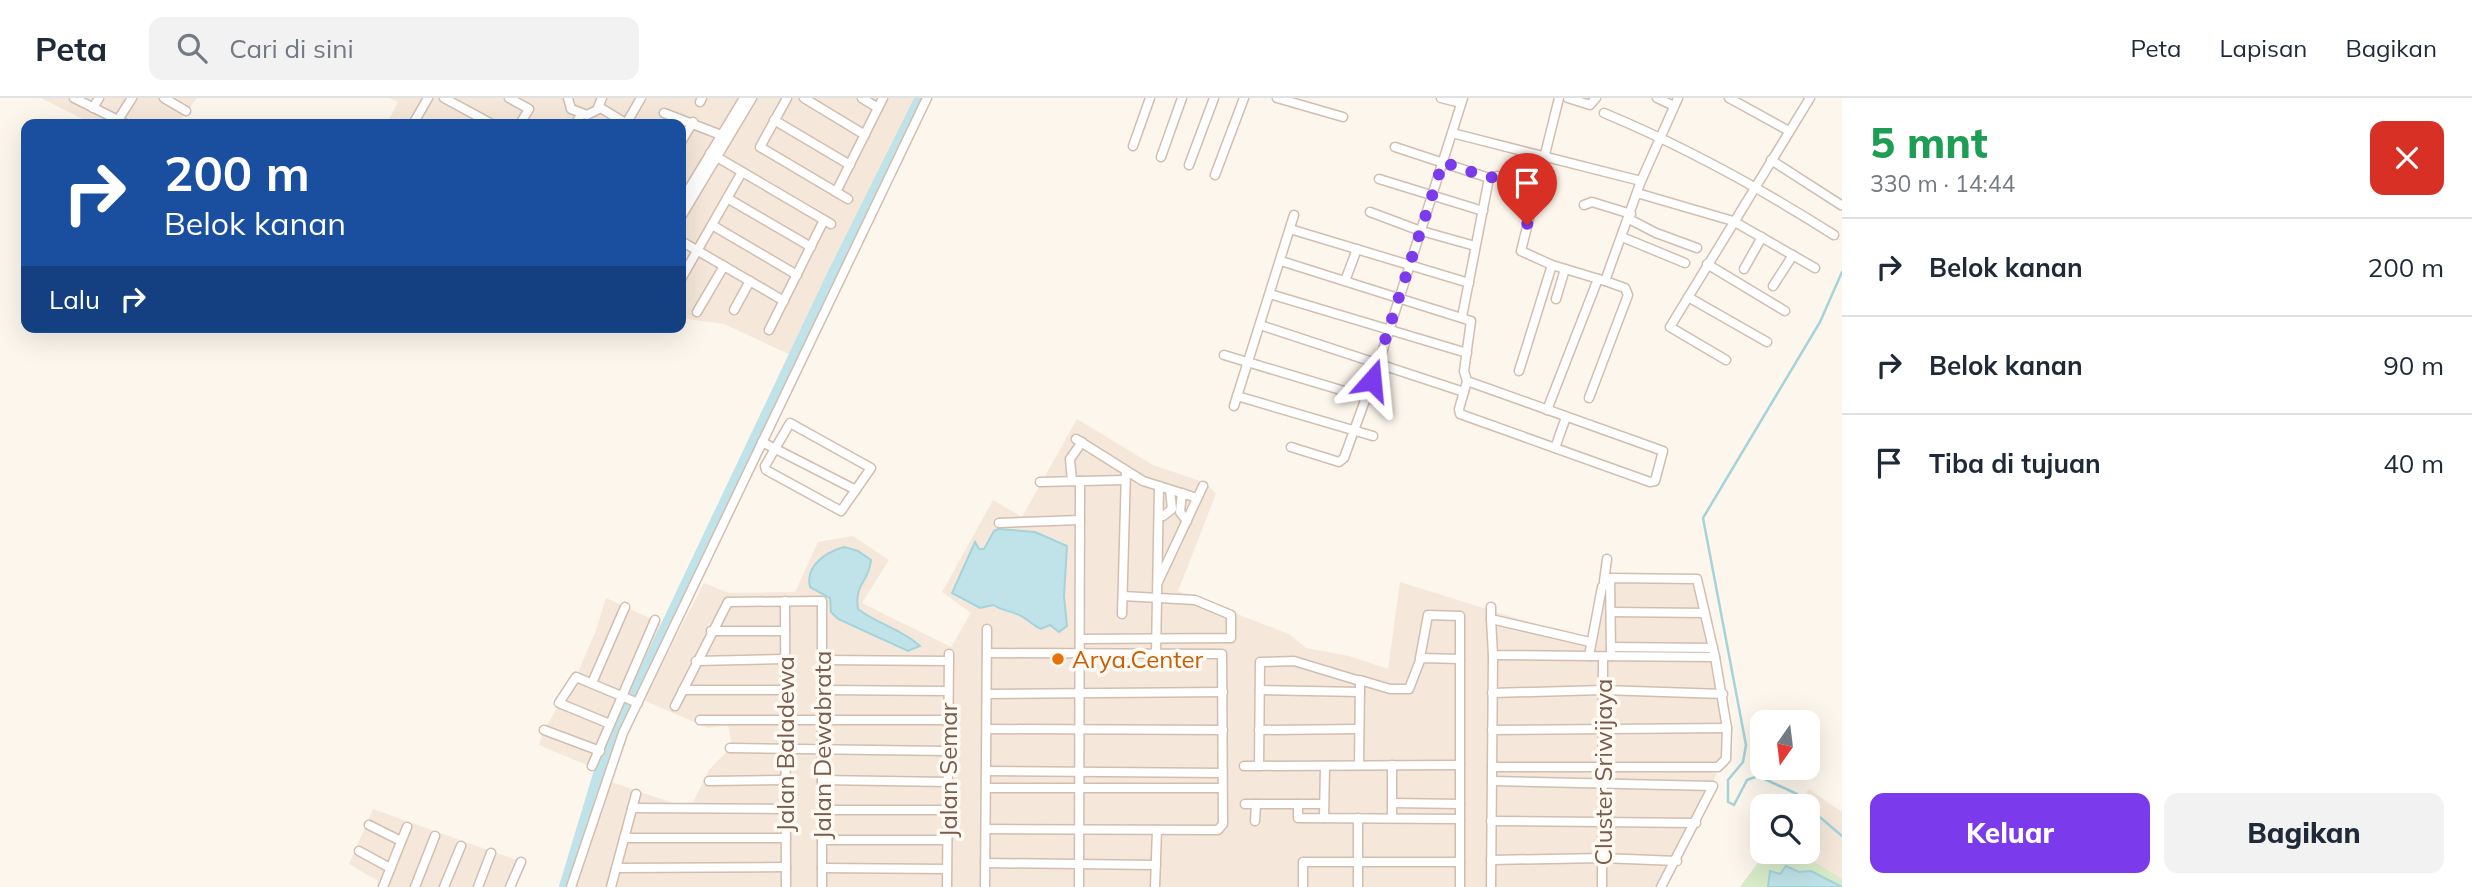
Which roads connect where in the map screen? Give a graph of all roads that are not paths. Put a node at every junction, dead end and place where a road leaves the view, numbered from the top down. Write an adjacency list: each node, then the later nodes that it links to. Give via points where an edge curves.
1 (74, 98): 33 (street)
2 (99, 98): 33 (street)
3 (132, 98): 41 (street)
4 (164, 98): 35 (street)
5 (428, 98): 42 (street)
6 (444, 98): 43 (street)
7 (509, 98): 44 (street, via 529,109)
8 (568, 98): 38 (street, via 571,109)
9 (640, 98): 47 (street)
10 (744, 98): 55 (street)
11 (751, 98): 60 (street)
12 (787, 98): 50 (street)
13 (804, 98): 56 (street)
14 (862, 98): 34 (street)
15 (883, 98): 34 (street)
16 (928, 98): 147 (street)
17 (1150, 98): 58 (street)
18 (1182, 98): 61 (street)
19 (1214, 98): 65 (street)
20 (1244, 98): 68 (street)
21 (1277, 98): 29 (street)
22 (1441, 98): 30 (street)
23 (1559, 98): 62 (street)
24 (1568, 98): 25 (street, via 1591,105)
25 (1596, 98)
26 (1657, 98): 32 (street)
27 (1729, 98): 52 (street)
28 (1810, 98): 52 (street)
29 (1299, 101): 39 (street)
30 (1462, 101): 53 (street)
31 (600, 102): 38 (street); 46 (street)
32 (1676, 102): 57 (street)
33 (93, 108): 40 (street)
34 (878, 108): 56 (street)
35 (186, 111)
36 (664, 113): 48 (street)
37 (1604, 113): 57 (street)
38 (581, 115): 45 (street)
39 (1343, 117)
40 (116, 119)
41 (123, 119)
42 (415, 119)
43 (483, 119)
44 (523, 119)
45 (578, 119)
46 (621, 119)
47 (630, 119)
48 (683, 119)
49 (686, 120): 51 (street)
50 (774, 120): 66 (street); 74 (street, via 760,147)
51 (693, 122): 54 (street); 55 (street)
52 (1789, 131): 63 (street)
53 (1452, 133): 62 (street); 64 (street)
54 (686, 134)
55 (721, 135): 60 (street)
56 (865, 135): 66 (street)
57 (1661, 136): 71 (street); 73 (street)
58 (1133, 146)
59 (1395, 147): 64 (street)
60 (714, 155): 67 (street); 76 (street); 82 (street)
61 (1161, 157)
62 (1543, 158): 71 (street); 72 (street)
63 (1771, 160): 73 (street); 81 (street)
64 (1443, 162): 69 (street); 77 (street)
65 (1189, 164)
66 (850, 165): 74 (street)
67 (742, 172): 78 (street); 96 (street, via 828,222)
68 (1215, 175)
69 (1489, 178): 72 (street); 83 (street)
70 (1379, 179): 77 (street)
71 (1641, 181): 75 (street)
72 (1537, 185): 105 (street, via 1521,251)
73 (1756, 185): 87 (street); 91 (street)
74 (836, 192): 79 (street)
75 (1637, 193): 86 (street); 87 (street)
76 (686, 195)
77 (1432, 195): 83 (street); 90 (street)
78 (727, 198): 88 (street); 96 (street)
79 (848, 199)
80 (1584, 205): 86 (street, via 1592,202)
81 (1841, 205)
82 (686, 208)
83 (1483, 211): 95 (street)
84 (1370, 212): 90 (street)
85 (1294, 215): 89 (street)
86 (1630, 216): 92 (street); 97 (street, via 1656,233)
87 (1733, 221): 93 (street); 104 (street)
88 (712, 225): 99 (street); 111 (street)
89 (1290, 229): 98 (street); 101 (street)
90 (1418, 230): 95 (street); 103 (street)
91 (1834, 235)
92 (1622, 237): 102 (street); 112 (street)
93 (1762, 237): 100 (street); 109 (street)
94 (686, 245): 99 (street)
95 (1475, 246): 115 (street)
96 (811, 247): 111 (street)
97 (1697, 248)
98 (1357, 249): 103 (street); 114 (street)
99 (697, 251): 106 (street); 110 (street)
100 (1793, 255): 107 (street); 116 (street)
101 (1281, 261): 114 (street); 117 (street)
102 (1685, 263)
103 (1408, 264): 115 (street); 118 (street)
104 (1707, 264): 119 (street); 123 (street)
105 (1552, 265): 108 (street); 135 (street)
106 (724, 266): 113 (street); 124 (street)
107 (1815, 268)
108 (1565, 269): 112 (street); 120 (street)
109 (1744, 269)
110 (686, 270)
111 (797, 275): 121 (street)
112 (1601, 280): 140 (street, via 1628,292); 143 (street)
113 (750, 281): 121 (street); 122 (street)
114 (1345, 281): 118 (street)
115 (1469, 283): 125 (street)
116 (1773, 286)
117 (1270, 294): 126 (street); 128 (street)
118 (1398, 297): 125 (street); 128 (street)
119 (1688, 297): 129 (street); 132 (street, via 1670,327)
120 (1556, 299)
121 (784, 301): 127 (street)
122 (734, 310)
123 (1785, 311)
124 (697, 312)
125 (1462, 317): 130 (street, via 1472,322)
126 (1260, 325): 133 (street); 134 (street)
127 (769, 330)
128 (1387, 331): 130 (street); 134 (street)
129 (1767, 342)
130 (1467, 354): 136 (street)
131 (1224, 355): 133 (street)
132 (1726, 360)
133 (1247, 362): 138 (street); 139 (street)
134 (1379, 362): 137 (street); 139 (street)
135 (1519, 370)
136 (1467, 381): 137 (street); 143 (street)
137 (1464, 392): 149 (street, via 1461,414)
138 (1237, 396): 142 (street); 145 (street)
139 (1366, 398): 141 (street); 145 (street)
140 (1590, 398)
141 (1384, 403)
142 (1234, 406)
143 (1547, 410): 144 (street)
144 (1566, 417): 149 (street); 149 (street, via 1663,451 1655,481)
145 (1354, 431): 146 (street); 148 (street, via 1341,461)
146 (1373, 436)
147 (762, 442): 150 (street); 213 (street)
148 (1291, 447)
149 (1555, 448)
150 (774, 449): 157 (street); 157 (street, via 766,470 838,511); 157 (street, via 788,424 798,426 870,467)
151 (1126, 475): 152 (street); 152 (street, via 1079,440 1070,459); 154 (street); 169 (street)
152 (1076, 481): 153 (street); 161 (street)
153 (1040, 482)
154 (1159, 486): 156 (street); 160 (street)
155 (1203, 486): 159 (street)
156 (1170, 489): 158 (street); 160 (street, via 1172,509)
157 (856, 490)
158 (1182, 493): 159 (street); 162 (street, via 1180,512)
159 (1197, 498): 162 (street)
160 (1159, 515): 164 (street)
161 (1080, 520): 163 (street); 182 (street)
162 (1187, 521): 165 (street)
163 (999, 523)
164 (1158, 552): 165 (street); 168 (street)
165 (1171, 555): 168 (street)
166 (1607, 559): 167 (street)
167 (1607, 580): 174 (street, Cluster Sriwijaya); 175 (street, via 1697,579); 184 (street)
168 (1157, 585): 170 (street)
169 (1123, 596): 170 (street); 176 (street)
170 (1157, 598): 183 (street); 183 (street, via 1195,600 1226,612 1232,617 1232,635 1228,639)
171 (785, 601): 180 (street, via 728,602); 181 (street, Jalan Baladewa); 196 (street, Jalan Dewabrata, via 822,602)
172 (625, 607): 199 (street)
173 (1492, 607): 177 (street)
174 (1611, 612): 175 (street); 185 (street, Cluster Sriwijaya)
175 (1704, 613): 186 (street)
176 (1122, 614)
177 (1492, 619): 184 (street); 190 (street)
178 (655, 620): 212 (street)
179 (987, 629): 187 (street)
180 (711, 631): 181 (street); 197 (street)
181 (785, 631): 194 (street, Jalan Baladewa)
182 (1080, 639): 183 (street); 188 (street)
183 (1156, 639): 189 (street)
184 (1590, 642): 191 (street)
185 (1611, 647): 186 (street); 193 (street, Cluster Sriwijaya)
186 (1714, 652): 193 (street); 211 (street)
187 (987, 653): 188 (street); 210 (street)
188 (1079, 653): 189 (street); 208 (street)
189 (1156, 654): 206 (street, via 1219,653)
190 (1493, 655): 191 (street); 209 (street)
191 (1589, 656): 193 (street)
192 (1420, 658): 195 (street); 195 (street, via 1428,615 1460,616); 198 (street, via 1409,689)
193 (1607, 658): 204 (street, Cluster Sriwijaya)
194 (785, 659): 197 (street); 201 (street, Jalan Baladewa)
195 (1460, 659): 237 (street)
196 (822, 660): 202 (street, Jalan Dewabrata); 205 (street, Jalan Semar, via 949,658)
197 (696, 661): 200 (street)
198 (1360, 680): 203 (street, via 1294,661 1260,662); 207 (street)
199 (592, 683): 212 (street); 219 (street, via 576,677 559,703)
200 (682, 690): 201 (street); 214 (street)
201 (785, 690): 215 (street, Jalan Baladewa)
202 (822, 690): 205 (street); 216 (street, Jalan Dewabrata)
203 (1259, 690): 207 (street); 227 (street)
204 (1603, 690): 209 (street); 211 (street); 220 (street, Cluster Sriwijaya)
205 (948, 691): 218 (street, Jalan Semar)
206 (1223, 692): 208 (street); 226 (street)
207 (1360, 692): 224 (street)
208 (1079, 693): 210 (street); 223 (street)
209 (1492, 693): 228 (street)
210 (987, 694): 222 (street)
211 (1723, 694): 221 (street)
212 (622, 696): 213 (street); 219 (street)
213 (635, 701): 309 (street)
214 (675, 706)
215 (785, 719): 216 (street); 217 (street); 230 (street, Jalan Baladewa)
216 (822, 719): 218 (street); 231 (street, Jalan Dewabrata)
217 (700, 720)
218 (948, 720): 233 (street, Jalan Semar)
219 (610, 724): 232 (street)
220 (1601, 728): 221 (street); 228 (street); 238 (street, Cluster Sriwijaya)
221 (1727, 728): 243 (street, via 1726,759)
222 (987, 729): 223 (street); 244 (street)
223 (1079, 729): 226 (street); 245 (street)
224 (1358, 729): 227 (street); 235 (street)
225 (544, 730): 232 (street)
226 (1223, 730): 246 (street)
227 (1259, 730): 240 (street)
228 (1492, 730): 242 (street)
229 (730, 748): 230 (street)
230 (786, 749): 231 (street); 247 (street, Jalan Baladewa)
231 (822, 749): 233 (street); 248 (street, Jalan Dewabrata)
232 (600, 751): 234 (street)
233 (948, 751): 251 (street, Jalan Semar)
234 (592, 765)
235 (1359, 765): 236 (street); 241 (street)
236 (1392, 765): 237 (street); 258 (street)
237 (1460, 765): 263 (street)
238 (1601, 765): 242 (street); 243 (street); 252 (street, Cluster Sriwijaya)
239 (1244, 766): 240 (street)
240 (1259, 766): 241 (street)
241 (1325, 766): 262 (street)
242 (1492, 767): 250 (street)
243 (1718, 767): 253 (street)
244 (987, 771): 245 (street); 254 (street)
245 (1079, 772): 246 (street); 255 (street)
246 (1222, 772): 256 (street)
247 (786, 780): 249 (street); 265 (street, Jalan Baladewa)
248 (822, 780): 251 (street); 266 (street, Jalan Dewabrata)
249 (709, 781)
250 (1492, 781): 252 (street); 274 (street)
251 (948, 782): 267 (street, Jalan Semar)
252 (1602, 783): 253 (street); 272 (street, Cluster Sriwijaya)
253 (1713, 786): 275 (street)
254 (986, 788): 255 (street); 278 (street)
255 (1079, 788): 256 (street); 279 (street)
256 (1222, 788): 280 (street, via 1223,824 1218,830)
257 (636, 794): 264 (street)
258 (1392, 803): 263 (street); 270 (street)
259 (1245, 804): 260 (street)
260 (1256, 804): 261 (street); 273 (street)
261 (1298, 804): 262 (street); 268 (street, via 1298,818)
262 (1324, 804): 268 (street)
263 (1460, 804): 271 (street)
264 (632, 808): 265 (street); 282 (street)
265 (786, 809): 283 (street, Jalan Baladewa)
266 (822, 810): 267 (street); 284 (street, Jalan Dewabrata)
267 (947, 810): 285 (street, Jalan Semar)
268 (1324, 818): 269 (street)
269 (1357, 818): 270 (street); 291 (street)
270 (1392, 818): 271 (street)
271 (1460, 819): 295 (street)
272 (1602, 820): 274 (street); 275 (street); 290 (street, Cluster Sriwijaya)
273 (1255, 821)
274 (1491, 821): 292 (street)
275 (1696, 823): 293 (street)
276 (369, 825): 286 (street)
277 (407, 827): 286 (street)
278 (986, 829): 279 (street); 296 (street)
279 (1079, 830): 280 (street); 297 (street)
280 (1157, 830): 298 (street)
281 (435, 836): 305 (street)
282 (624, 838): 283 (street); 301 (street)
283 (786, 838): 299 (street, Jalan Baladewa)
284 (821, 840): 285 (street); 302 (street, Jalan Dewabrata)
285 (947, 840): 303 (street, Jalan Semar)
286 (401, 841): 300 (street)
287 (461, 846): 306 (street)
288 (359, 851): 300 (street)
289 (491, 853): 307 (street)
290 (1602, 858): 292 (street); 293 (street); 321 (street, Cluster Sriwijaya)
291 (1358, 860): 295 (street); 317 (street, via 1303,862); 318 (street)
292 (1491, 860): 320 (street)
293 (1676, 861): 322 (street)
294 (521, 862): 308 (street)
295 (1460, 862): 319 (street)
296 (985, 863): 297 (street); 314 (street)
297 (1079, 864): 298 (street); 315 (street)
298 (1156, 865): 316 (street)
299 (786, 867): 301 (street); 311 (street, Jalan Baladewa)
300 (390, 868): 304 (street)
301 (616, 868): 310 (street)
302 (822, 869): 303 (street); 312 (street, Jalan Dewabrata)
303 (947, 869): 313 (street, Jalan Semar)
304 (383, 887)
305 (415, 887)
306 (444, 887)
307 (478, 887)
308 (510, 887)
309 (571, 887)
310 (611, 887)
311 (786, 887)
312 (821, 887)
313 (947, 887)
314 (985, 887)
315 (1079, 887)
316 (1155, 887)
317 (1303, 887)
318 (1358, 887)
319 (1460, 887)
320 (1491, 887)
321 (1602, 887)
322 (1661, 887)

